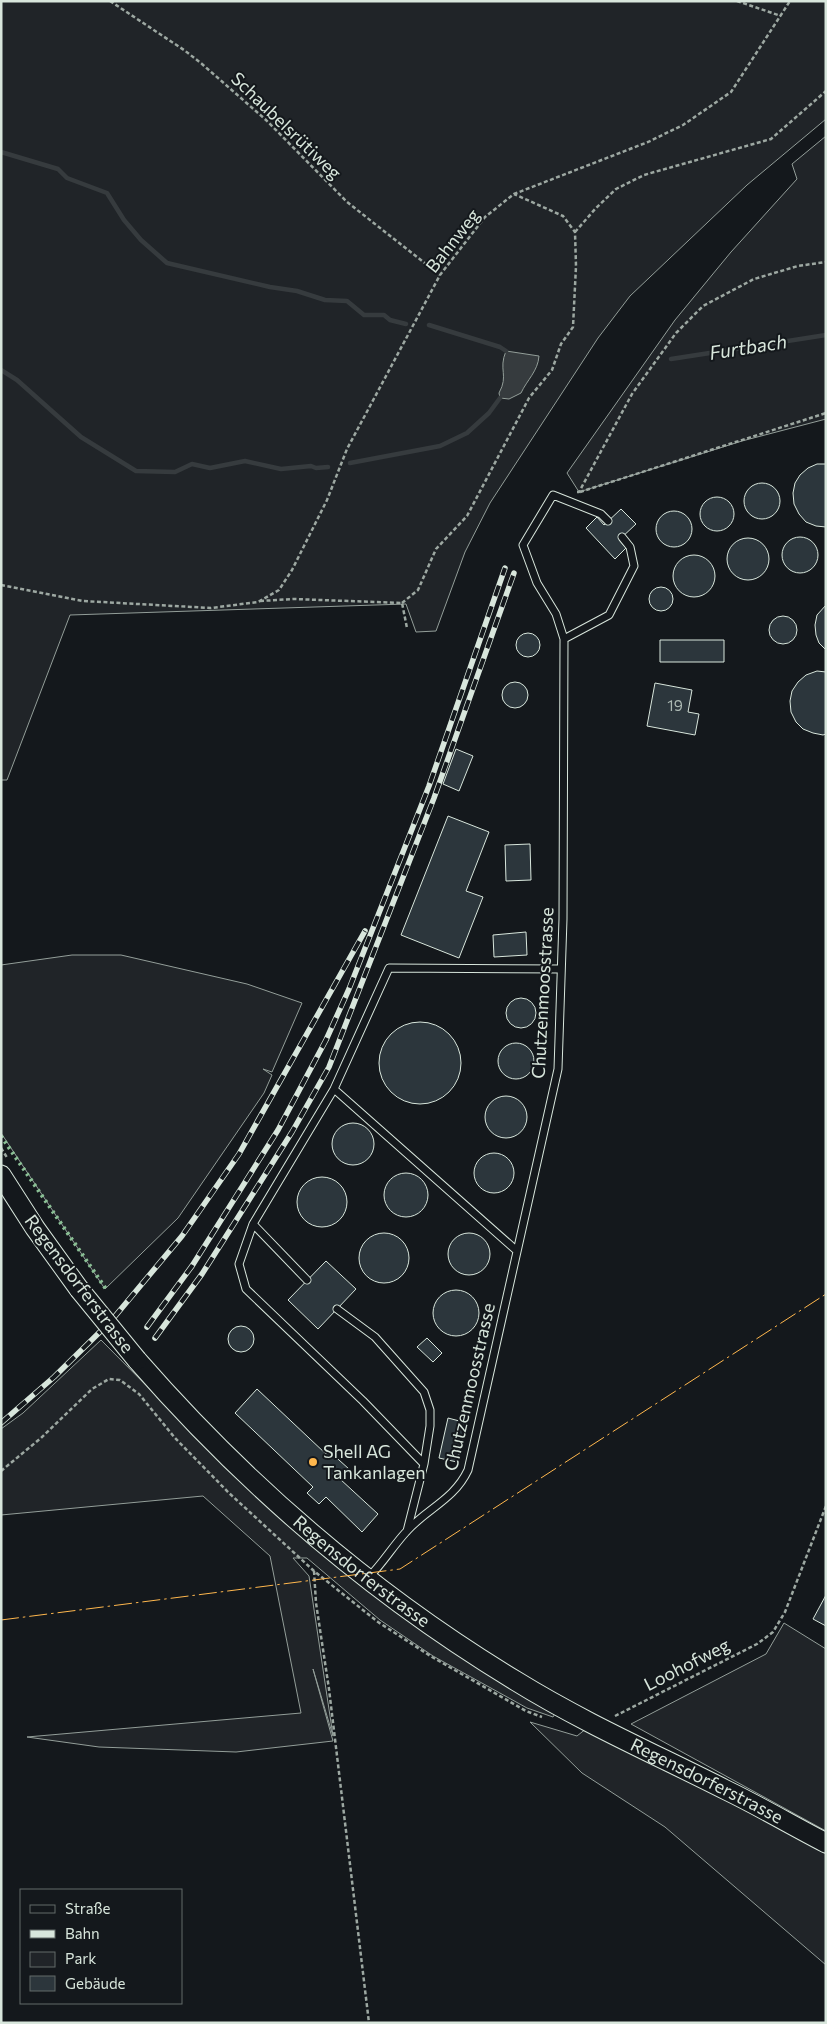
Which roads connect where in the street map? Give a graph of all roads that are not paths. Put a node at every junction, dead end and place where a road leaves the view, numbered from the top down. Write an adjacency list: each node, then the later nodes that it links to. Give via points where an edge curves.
1 (608, 521): 3 (lane, Chutzenmoosstrasse, via 601,514 553,495 523,545 536,583 556,614)
2 (622, 536): 3 (lane, via 630,547 634,566 609,615)
3 (564, 639): 4 (lane, Chutzenmoosstrasse)
4 (562, 969): 5 (lane, via 389,968); 8 (lane, Chutzenmoosstrasse, via 558,1069)
5 (334, 1089): 7 (lane); 8 (lane)
6 (1, 1175): 13 (street, Regensdorferstrasse, bridge, via 79,1289 137,1360 227,1455)
7 (253, 1224): 9 (lane); 11 (lane, via 239,1264 246,1289)
8 (517, 1251): 12 (lane, Chutzenmoosstrasse, via 468,1470 462,1484 450,1496)
9 (307, 1280)
10 (337, 1309): 11 (lane, via 375,1337 424,1392 430,1410)
11 (424, 1464): 12 (lane)
12 (407, 1530): 13 (lane, Chutzenmoosstrasse)
13 (367, 1579): 14 (street, Regensdorferstrasse, via 446,1637 517,1682)
14 (826, 1843)

